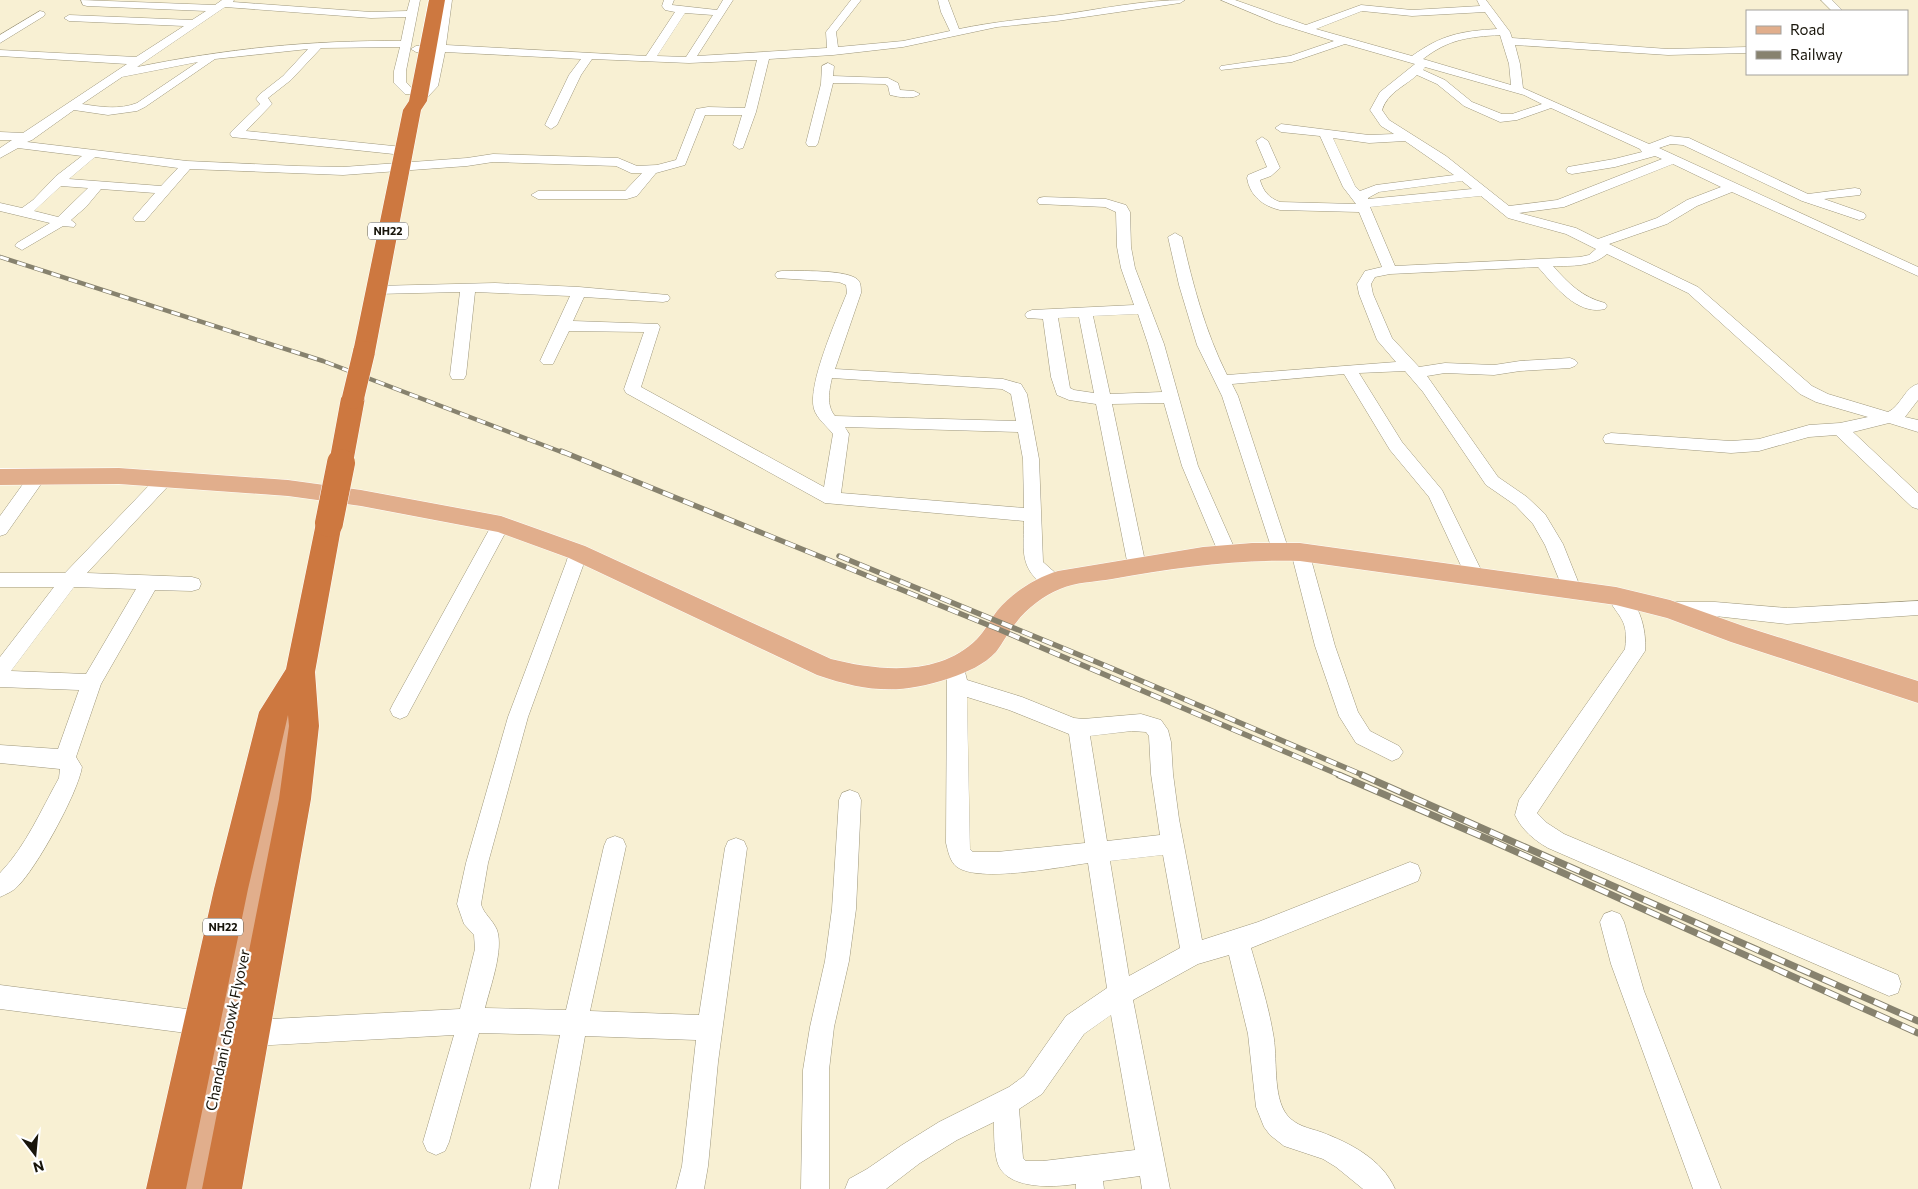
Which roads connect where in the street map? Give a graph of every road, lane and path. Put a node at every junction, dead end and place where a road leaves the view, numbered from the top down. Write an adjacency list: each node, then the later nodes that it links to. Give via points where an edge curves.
1 (86, 0): 14 (street, via 86,3 108,4)
2 (415, 0): 22 (street, NH22)
3 (426, 0): 22 (highway, NH22)
4 (437, 0): 22 (highway, NH22)
5 (447, 0): 22 (street, NH22)
6 (669, 0): 15 (street, via 669,8)
7 (728, 0): 18 (street)
8 (856, 0): 31 (street, via 831,32)
9 (943, 0): 24 (street)
10 (1180, 0): 24 (street, via 992,25)
11 (1226, 0): 23 (street)
12 (1481, 0): 16 (street)
13 (1826, 0): 17 (street)
14 (222, 4): 21 (street); 22 (street, via 371,15)
15 (682, 9): 18 (street); 36 (street)
16 (1489, 9): 23 (street, via 1412,13 1361,8); 26 (street)
17 (1837, 10)
18 (720, 13): 37 (street)
19 (40, 14): 25 (street)
20 (69, 18): 21 (street)
21 (193, 23): 38 (street)
22 (427, 24): 29 (highway, NH22); 29 (street, NH22)
23 (1306, 29): 27 (street)
24 (956, 33): 31 (street, via 904,44)
25 (3, 36)
26 (1507, 37): 30 (street, via 1668,52); 39 (street, via 1450,36 1438,42); 43 (street)
27 (1345, 41): 39 (street); 40 (street, via 1292,59)
28 (318, 45): 29 (street); 34 (street); 53 (street, via 287,78 262,98 266,104 236,134)
29 (423, 47): 35 (street); 45 (highway, NH22); 45 (street, NH22, via 400,71 400,83)
30 (1746, 50)
31 (830, 52): 33 (street); 42 (street)
32 (0, 53): 38 (street)
33 (764, 56): 37 (street); 49 (street)
34 (213, 57): 41 (street); 47 (street, via 129,111 108,112)
35 (588, 57): 36 (street); 51 (street)
36 (649, 59): 37 (street)
37 (689, 60)
38 (140, 61): 41 (street)
39 (1418, 64): 43 (street); 50 (street, via 1468,104); 56 (street, via 1411,77 1383,94 1376,110 1385,123)
40 (1224, 68)
41 (120, 74): 47 (street)
42 (827, 79): 44 (street, via 888,81 894,85 894,93); 59 (street)
43 (1517, 89): 46 (street)
44 (914, 94)
45 (413, 101): 64 (highway, NH22)
46 (1552, 104): 50 (street); 61 (street)
47 (74, 106): 57 (street)
48 (1456, 108): 50 (street, via 1488,125 1501,123)
49 (750, 112): 60 (street); 68 (street, via 700,112 681,162)
50 (1505, 118)
51 (551, 124)
52 (1281, 128): 54 (street)
53 (252, 135): 64 (street); 67 (street)
54 (1325, 135): 56 (street, via 1378,139); 80 (street, via 1349,187)
55 (0, 136): 57 (street)
56 (1408, 137): 70 (street)
57 (22, 141): 62 (street); 63 (street)
58 (1262, 141): 80 (street, via 1274,168 1253,178 1253,181 1270,204)
59 (812, 143)
60 (738, 145)
61 (1651, 150): 65 (street); 69 (street, via 1606,165); 78 (street, via 1670,140 1685,141)
62 (93, 153): 66 (street); 71 (street)
63 (0, 154)
64 (402, 159): 67 (street, via 326,171); 68 (street, via 538,158 618,162 635,170); 96 (highway, NH22)
65 (1672, 160): 73 (street); 83 (street, via 1559,204)
66 (187, 165): 67 (street); 74 (street)
67 (229, 166)
68 (656, 168): 77 (street, via 627,195)
69 (1572, 170)
70 (1465, 177): 75 (street); 80 (street, via 1376,190 1362,196)
71 (58, 182): 72 (street); 84 (street)
72 (97, 185): 74 (street); 87 (street)
73 (1732, 187): 82 (street); 90 (street)
74 (164, 190): 86 (street)
75 (1485, 192): 80 (street); 83 (street)
76 (1855, 192): 78 (street)
77 (538, 195)
78 (1807, 198): 82 (street, via 1793,201); 85 (street)
79 (1044, 201): 100 (street, via 1106,203 1121,208 1125,257)
80 (1362, 204): 92 (street)
81 (0, 207): 84 (street)
82 (1781, 209): 93 (street)
83 (1506, 210): 90 (street, via 1520,218 1571,231)
84 (25, 212): 87 (street)
85 (1859, 216)
86 (140, 218)
87 (69, 224): 89 (street)
88 (1175, 236): 111 (street, via 1205,345)
89 (22, 246)
90 (1601, 246): 91 (street, via 1600,254 1587,260); 115 (street, via 1683,284 1701,296 1806,390 1822,398)
91 (1543, 264): 92 (street); 99 (street, via 1576,298)
92 (1390, 270): 108 (street, via 1370,274 1364,284 1366,294 1385,340)
93 (1918, 272)
94 (782, 275): 109 (street, via 842,278 853,283 854,293)
95 (468, 287): 96 (street); 97 (street); 110 (street)
96 (376, 290): 144 (highway, NH22, bridge)
97 (579, 291): 98 (street); 104 (street)
98 (663, 298)
99 (1600, 306)
100 (1144, 309): 101 (street); 113 (street)
101 (1085, 312): 102 (street); 114 (street)
102 (1050, 314): 103 (street); 114 (street, via 1063,391 1074,397)
103 (1032, 315)
104 (564, 326): 105 (street); 124 (street, via 653,326 632,389)
105 (548, 360)
106 (1570, 363): 108 (street, via 1494,370)
107 (1348, 369): 108 (street); 111 (street); 133 (street, via 1396,446 1436,494)
108 (1413, 370): 139 (street, via 1436,398 1492,481 1521,501 1539,519 1554,544)
109 (826, 373): 116 (street, via 821,402 822,410); 118 (street, via 1010,385 1019,394)
110 (458, 375)
111 (1223, 380): 130 (street)
112 (1918, 389): 115 (street, via 1901,412)
113 (1170, 397): 114 (street); 131 (street, via 1190,466)
114 (1101, 398): 132 (street)
115 (1892, 417): 117 (street); 119 (street)
116 (832, 421): 118 (street); 124 (street, via 841,434)
117 (1918, 426)
118 (1025, 427): 126 (street, via 1031,459)
119 (1840, 429): 120 (street, via 1809,431 1745,447); 125 (street)
120 (1611, 439)
121 (0, 477): 122 (main road)
122 (37, 477): 123 (main road); 128 (street)
123 (165, 479): 127 (main road, via 288,488); 134 (street)
124 (831, 499): 126 (street)
125 (1918, 503)
126 (1032, 515): 137 (street, via 1034,563)
127 (501, 524): 129 (main road); 149 (street)
128 (0, 529)
129 (577, 552): 145 (main road, via 826,668 862,678 897,680); 167 (street, via 516,724 477,863 469,904 472,916 486,933 487,949)
130 (1290, 552): 131 (main road); 133 (main road); 151 (street, via 1349,716 1363,736)
131 (1228, 554): 132 (main road)
132 (1136, 566): 137 (main road)
133 (1476, 578): 139 (main road)
134 (70, 579): 135 (street); 136 (street); 143 (street)
135 (0, 580)
136 (150, 581): 138 (street); 147 (street)
137 (1053, 582): 145 (main road, via 1018,606)
138 (192, 584)
139 (1572, 589): 140 (main road)
140 (1616, 596): 142 (main road); 164 (street, via 1637,626 1635,651 1527,807 1526,815 1532,824 1556,841)
141 (1918, 608): 142 (street, via 1787,616 1715,609)
142 (1670, 609): 148 (main road)
143 (0, 671)
144 (300, 672): 168 (highway, NH22, via 274,712); 171 (highway, NH22, via 304,726 295,799); 178 (main road, Chandani chowk Flyover)
145 (957, 676): 150 (street, via 1054,722); 158 (street, via 957,843 958,852 964,860 976,864 996,863)
146 (0, 678): 147 (street)
147 (92, 682): 153 (street)
148 (1918, 692)
149 (400, 710)
150 (1078, 727): 155 (street, via 1146,722 1155,726 1160,736); 158 (street)
151 (1392, 752)
152 (0, 754): 153 (street)
153 (65, 759): 160 (street, via 71,767 69,779 19,870)
154 (850, 800): 182 (street, via 844,909 816,1070)
155 (1171, 844): 158 (street); 163 (street)
156 (615, 846): 169 (street)
157 (736, 848): 170 (street)
158 (1097, 851): 165 (street)
159 (1410, 873): 162 (street)
160 (0, 886)
161 (1612, 922): 185 (street, via 1632,991)
162 (1237, 941): 163 (street); 176 (street, via 1261,1036 1269,1108 1278,1125 1292,1137 1338,1153)
163 (1193, 954): 165 (street)
164 (1889, 984)
165 (1120, 994): 172 (street, via 1075,1025 1032,1085); 174 (street)
166 (0, 997): 168 (street)
167 (470, 1021): 169 (street); 171 (street); 173 (street)
168 (202, 1023): 177 (highway, NH22)
169 (574, 1024): 170 (street); 180 (street)
170 (710, 1028): 181 (street)
171 (252, 1033): 179 (highway, NH22)
172 (1006, 1102): 175 (street, via 1010,1162 1015,1170 1023,1175); 183 (street, via 948,1131)
173 (436, 1142)
174 (1152, 1161): 175 (street); 184 (street)
175 (1089, 1179)
176 (1375, 1184)
177 (166, 1189)
178 (195, 1189)
179 (222, 1189)
180 (544, 1189)
181 (690, 1189)
182 (815, 1189)
183 (861, 1189)
184 (1156, 1189)
185 (1707, 1189)

